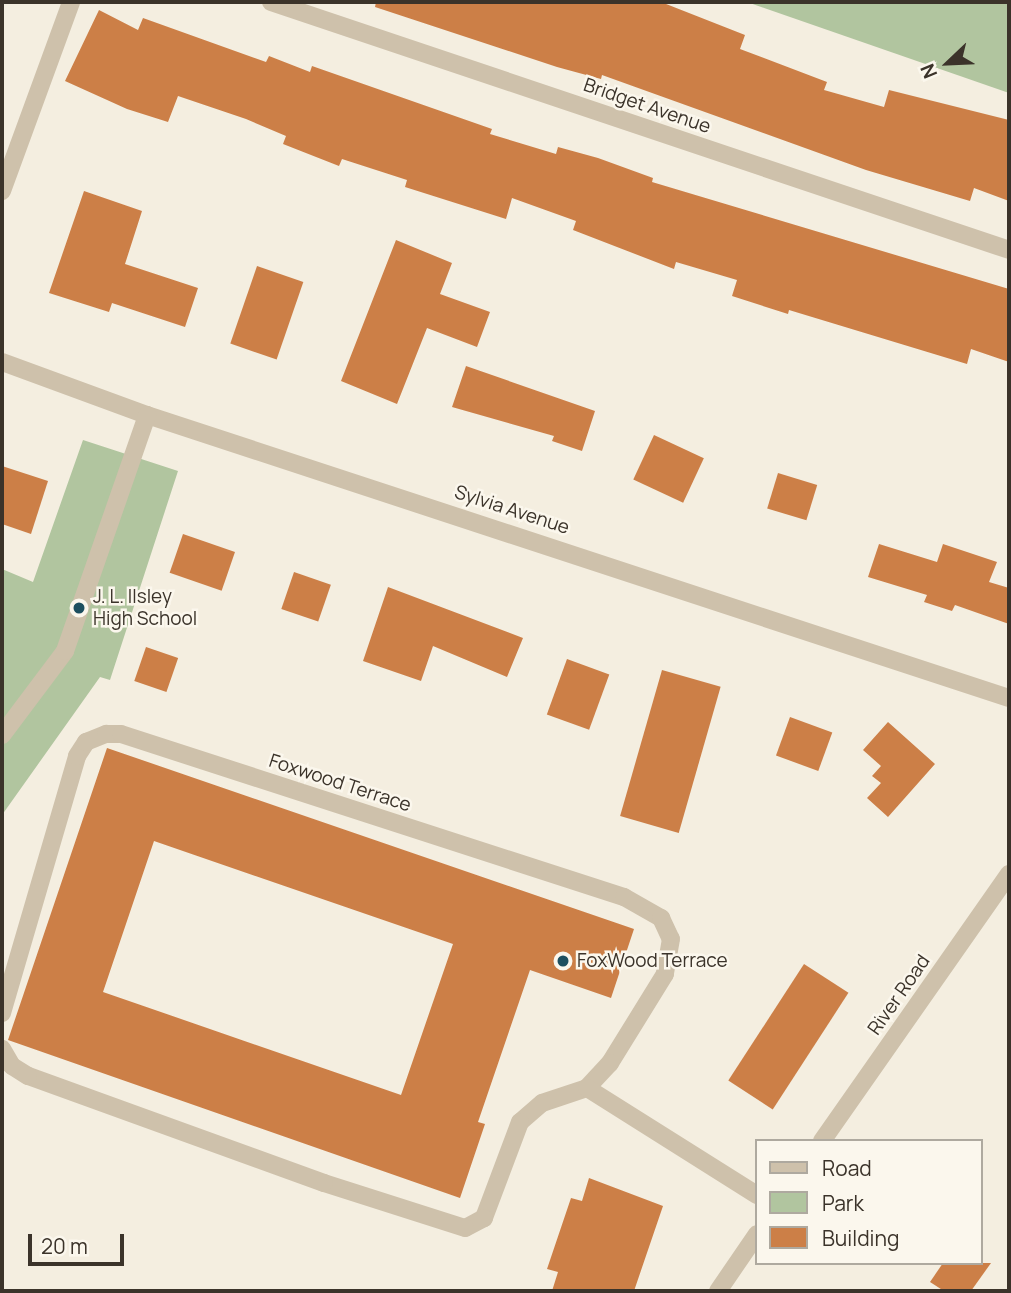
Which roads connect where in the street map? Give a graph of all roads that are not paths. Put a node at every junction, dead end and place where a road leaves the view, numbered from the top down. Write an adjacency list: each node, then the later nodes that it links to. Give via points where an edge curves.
1 (71, 2): 3 (street)
2 (271, 2): 4 (street, Bridget Avenue)
3 (2, 191)
4 (1009, 250)
5 (2, 362): 6 (street, Sylvia Avenue)
6 (147, 415): 7 (street, Sylvia Avenue); 8 (street, via 65,651)
7 (1009, 698)
8 (2, 734)
9 (1009, 874): 13 (street, River Road)
10 (2, 1013): 12 (street, Foxwood Terrace, via 77,756 96,736 121,734 650,909 661,918 671,939 665,974 617,1052)
11 (2, 1049): 12 (street, via 12,1066 28,1076 324,1183 466,1228 484,1218 520,1122 542,1103)
12 (587, 1088): 14 (street)
13 (823, 1139)
14 (755, 1194)
15 (755, 1237): 16 (street)
16 (718, 1291)

